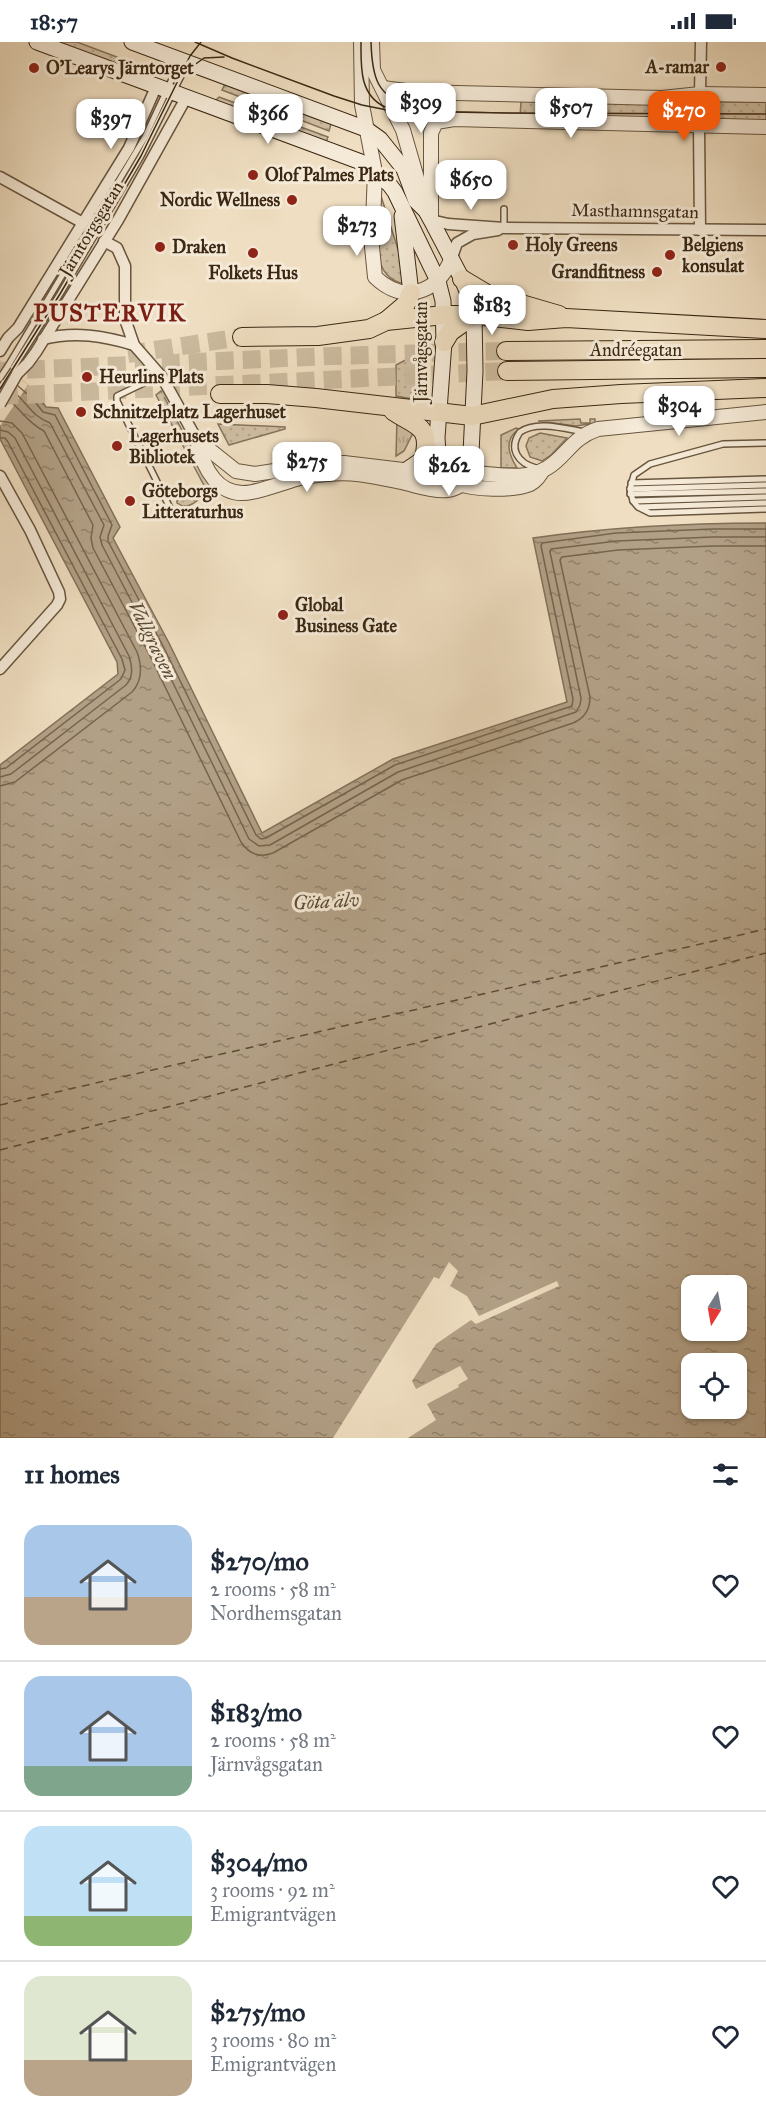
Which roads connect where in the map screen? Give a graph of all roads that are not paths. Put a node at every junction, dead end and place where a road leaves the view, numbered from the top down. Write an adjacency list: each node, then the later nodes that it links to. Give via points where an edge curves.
1 (37, 42): 8 (main road, Järnvågsgatan)
2 (132, 42): 6 (main road)
3 (361, 42): 13 (street, Järnvågsgatan, via 361,98)
4 (372, 42): 7 (street, via 372,70)
5 (701, 42): 9 (street)
6 (184, 61): 8 (lane); 13 (main road)
7 (382, 88): 9 (street, via 662,98); 18 (street, via 405,136)
8 (170, 92): 14 (main road, Järnvågsgatan, via 361,162); 22 (street, Järntorgsgatan, via 129,148); 22 (street, Järntorgsgatan, via 118,219)
9 (700, 94): 10 (street)
10 (766, 95)
11 (699, 126): 12 (street); 18 (street, via 454,119 436,122 432,127); 20 (street)
12 (766, 127)
13 (366, 129): 14 (street, Järnvågsgatan); 18 (main road, via 380,139 404,169 416,201)
14 (375, 172): 16 (main road, Järnvågsgatan, via 389,184); 26 (street, Järnvågsgatan, via 375,277 398,291)
15 (0, 177): 22 (street)
16 (400, 202): 25 (main road, Järnvågsgatan); 26 (main road, Järnvågsgatan)
17 (504, 209): 19 (lane)
18 (428, 215): 19 (street, Masthamnsgatan, via 448,224); 23 (main road)
19 (504, 228): 20 (street, Masthamnsgatan); 23 (street, Masthamnsgatan, via 473,234 457,243)
20 (700, 230): 21 (street, Masthamnsgatan)
21 (766, 230)
22 (90, 232): 32 (street, Järntorgsgatan, via 18,328); 34 (street, Järntorgsgatan); 36 (street, via 117,248 125,266 125,320); 41 (lane)
23 (451, 260): 24 (main road); 25 (street, Masthamnsgatan)
24 (462, 279): 28 (main road); 29 (highway, via 487,294)
25 (438, 281): 26 (street); 27 (main road, Järnvågsgatan)
26 (411, 293): 30 (highway, via 406,304)
27 (444, 315): 28 (highway); 30 (highway); 35 (main road, Järnvågsgatan)
28 (474, 315): 29 (highway, via 528,321); 35 (highway, via 450,332); 52 (main road)
29 (566, 318): 31 (highway)
30 (386, 321): 33 (highway, via 369,329 318,336)
31 (766, 329)
32 (4, 336): 38 (street, Järntorgsgatan)
33 (242, 337)
34 (43, 339): 36 (street, via 81,334); 41 (street, Järntorgsgatan, via 28,363)
35 (444, 342): 51 (main road, Järnvågsgatan)
36 (134, 345): 43 (street)
37 (766, 349): 39 (highway, Andréegatan)
38 (0, 351)
39 (506, 351)
40 (766, 368): 42 (highway, Andréegatan)
41 (12, 370): 44 (lane, bridge); 46 (lane); 48 (street, Järntorgsgatan, bridge)
42 (507, 371)
43 (156, 372): 55 (street); 70 (lane, via 117,396 117,401)
44 (0, 378)
45 (766, 388): 52 (highway, via 552,399)
46 (0, 389)
47 (220, 394): 49 (highway, via 287,396)
48 (0, 405)
49 (390, 407): 51 (highway); 57 (highway, via 425,434)
50 (766, 412): 53 (street)
51 (440, 413): 52 (highway); 54 (main road, Järnvågsgatan)
52 (472, 416): 63 (main road)
53 (587, 433): 58 (street); 58 (lane, via 539,426 520,432 515,444 517,456 525,465)
54 (437, 438): 57 (main road, Järnvågsgatan); 61 (main road, Järnvågsgatan)
55 (197, 440): 59 (street, via 236,471 255,474 344,463); 63 (street, via 200,457 219,486 239,493 299,478 351,473 447,491)
56 (766, 443): 66 (lane, via 723,444 650,464 634,476)
57 (424, 458): 59 (main road, Järnvågsgatan)
58 (543, 470): 63 (street)
59 (405, 471): 61 (street)
60 (0, 476): 72 (street, via 30,530 60,600)
61 (445, 476): 63 (street)
62 (766, 479): 66 (lane)
63 (468, 482)
64 (766, 485): 66 (lane)
65 (766, 491): 66 (lane)
66 (631, 492): 67 (lane); 69 (lane)
67 (766, 497)
68 (766, 503): 69 (lane)
69 (638, 507): 71 (lane, via 651,513)
70 (170, 508)
71 (766, 510)
72 (0, 669)

